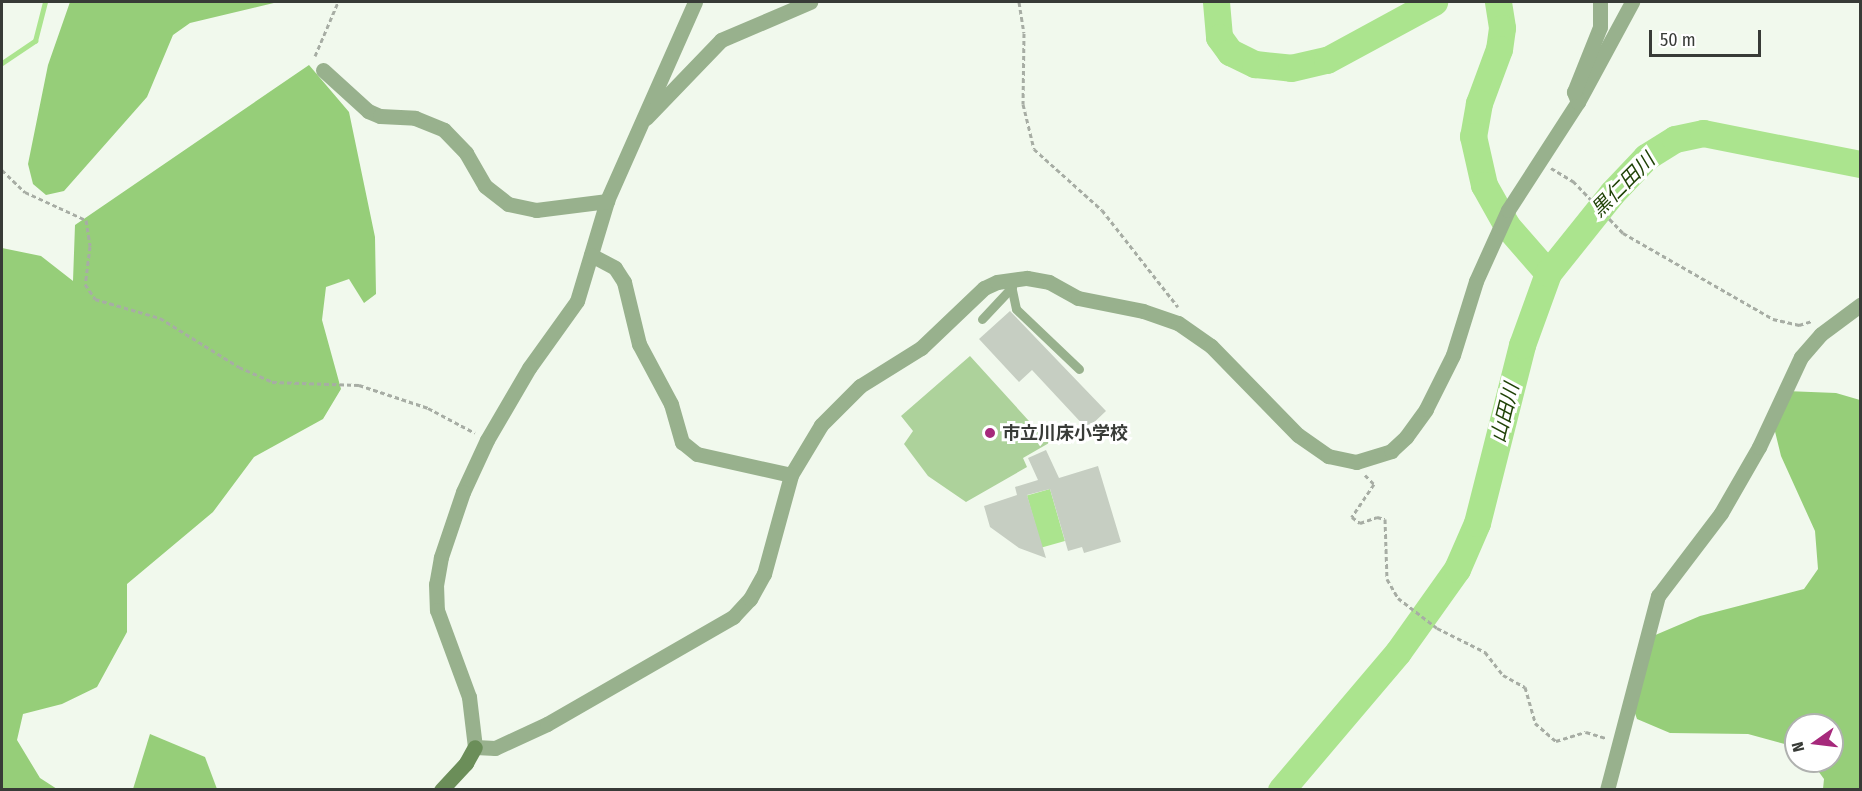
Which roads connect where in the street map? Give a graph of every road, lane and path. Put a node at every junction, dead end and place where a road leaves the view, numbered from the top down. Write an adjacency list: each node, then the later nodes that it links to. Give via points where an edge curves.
1 (338, 2): 7 (path, via 314,59)
2 (695, 2): 9 (street)
3 (810, 2): 9 (street, via 720,40 654,111)
4 (1019, 2): 18 (path, via 1024,33 1023,104 1034,149 1102,210 1150,276 1177,303)
5 (1600, 2): 8 (street, via 1600,27 1577,78 1574,92)
6 (1632, 2): 8 (street)
7 (323, 70): 12 (street, via 368,111 380,116 415,118 444,130 466,153 484,186 508,204 536,210)
8 (1578, 102): 10 (street)
9 (640, 119): 12 (street)
10 (1539, 161): 16 (path, via 1573,181 1623,234 1773,319 1799,325); 21 (street, via 1496,234 1452,355 1426,409 1391,451)
11 (2, 170): 20 (path, via 25,192 86,220 90,246 85,284 94,299 160,318 272,382 359,385 379,390 428,408)
12 (607, 201): 13 (street)
13 (591, 255): 20 (street, via 577,301 529,368); 22 (street, via 615,268 624,282 639,344 671,404 682,442 697,454)
14 (1011, 284): 17 (lane); 18 (street, via 1049,282 1078,298 1143,311); 19 (lane, via 1016,309); 22 (street, via 984,288 921,348 860,386 821,425)
15 (1860, 305): 23 (street, via 1821,334 1801,357 1759,447 1721,513 1658,596)
16 (1821, 315)
17 (982, 319)
18 (1178, 323): 21 (street, via 1211,346 1316,448 1340,460)
19 (1079, 369)
20 (487, 440): 24 (street, via 463,492 435,584 442,631 469,697)
21 (1356, 462): 23 (path, via 1359,472 1374,480 1374,484 1353,512 1354,521 1385,519 1387,579 1392,591 1431,624 1485,652 1503,675 1525,687 1534,723 1556,741 1596,733)
22 (791, 476): 24 (street, via 769,563 750,599 733,617 547,724 495,748)
23 (1618, 745): 26 (street)
24 (474, 747): 25 (street, via 466,763)
25 (441, 789)
26 (1607, 789)

